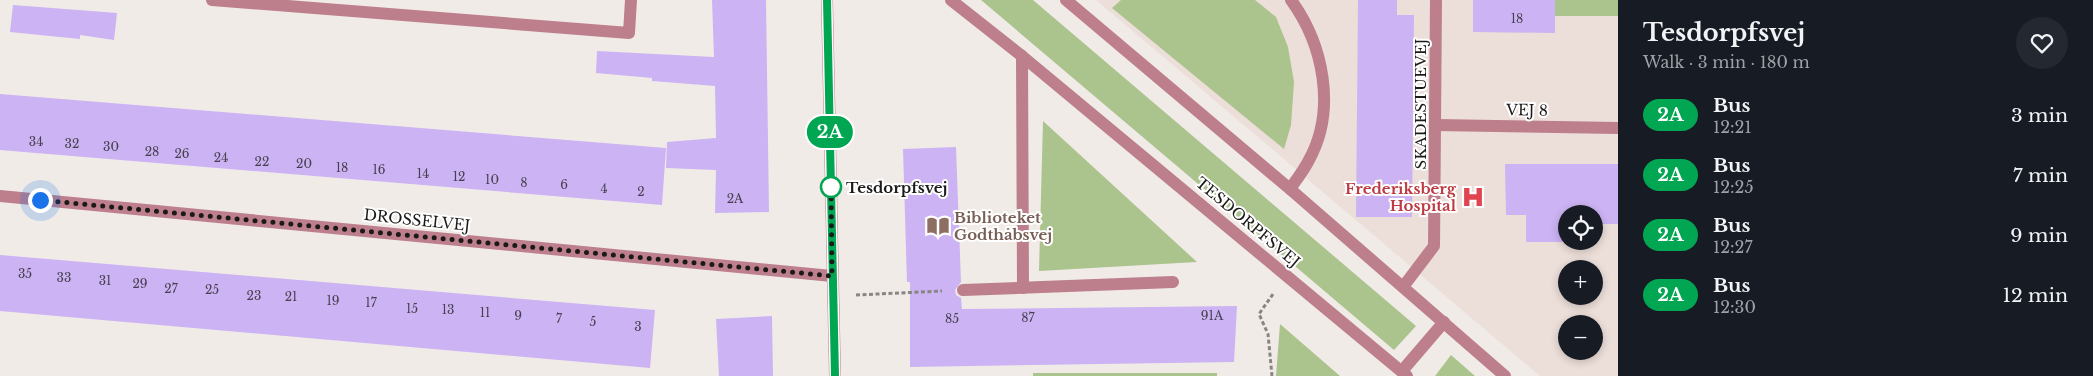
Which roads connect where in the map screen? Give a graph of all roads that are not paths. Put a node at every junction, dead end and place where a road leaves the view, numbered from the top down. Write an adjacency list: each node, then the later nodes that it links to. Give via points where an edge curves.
1 (212, 0): 2 (street, via 629,33)
2 (631, 0)
3 (827, 0): 13 (street)
4 (951, 0): 8 (street, TESDORPFSVEJ)
5 (1066, 0): 11 (street)
6 (1291, 0): 11 (street, via 1305,19 1318,53 1324,88 1321,124 1310,159)
7 (1436, 0): 9 (street, SKADESTUEVEJ)
8 (1022, 56): 16 (street); 19 (street, TESDORPFSVEJ)
9 (1436, 125): 10 (street, VEJ 8); 15 (street, SKADESTUEVEJ, via 1434,246)
10 (1618, 128)
11 (1290, 189): 15 (street)
12 (0, 196): 13 (street, DROSSELVEJ)
13 (832, 276): 20 (street)
14 (1173, 282): 16 (street)
15 (1403, 287): 18 (street)
16 (1023, 288): 17 (street)
17 (963, 290)
18 (1444, 322): 19 (street); 21 (street)
19 (1405, 374)
20 (835, 376)
21 (1505, 376)

